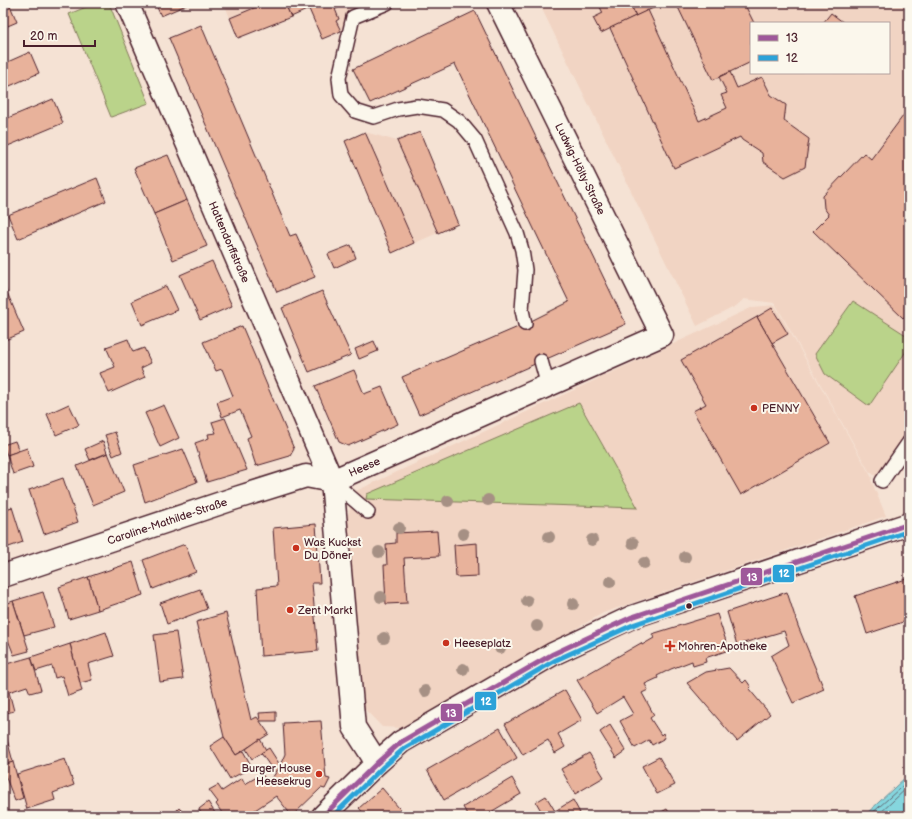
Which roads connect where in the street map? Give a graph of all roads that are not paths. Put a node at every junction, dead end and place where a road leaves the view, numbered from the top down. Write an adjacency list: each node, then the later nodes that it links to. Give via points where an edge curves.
1 (127, 3): 10 (street, Hattendorffstraße)
2 (386, 3): 4 (lane)
3 (498, 3): 6 (street, Ludwig-Hölty-Straße)
4 (367, 7): 5 (lane, via 353,17 339,78 342,95 355,111 374,117 417,106 443,110 460,121 474,140 517,233 525,270 522,310)
5 (525, 324)
6 (662, 335): 8 (street, Heese)
7 (541, 361): 8 (lane)
8 (548, 386): 10 (street, Heese)
9 (909, 442): 11 (lane)
10 (332, 481): 12 (lane); 14 (street, Caroline-Mathilde-Straße, via 306,476); 15 (street, via 354,727)
11 (882, 481)
12 (368, 512)
13 (909, 524): 15 (street, via 632,616 553,654 401,742)
14 (3, 576)
15 (377, 763): 16 (street)
16 (323, 816)

